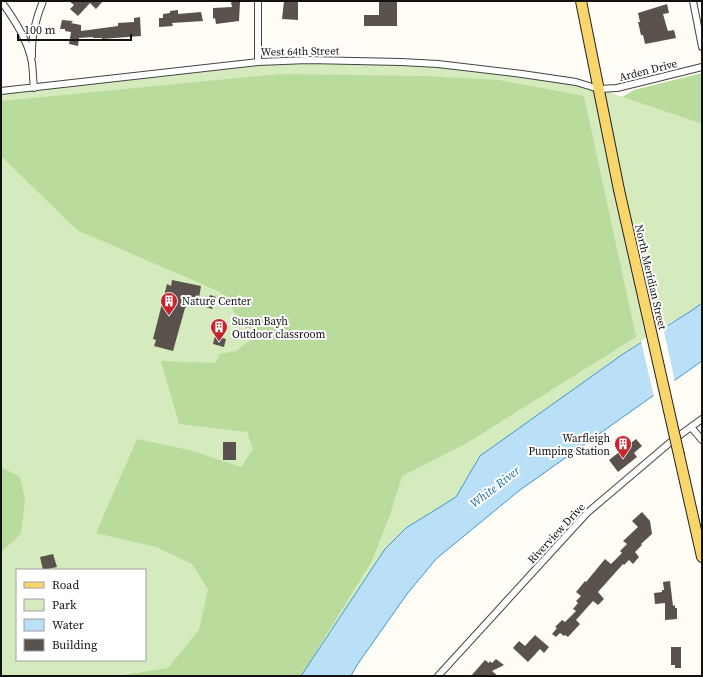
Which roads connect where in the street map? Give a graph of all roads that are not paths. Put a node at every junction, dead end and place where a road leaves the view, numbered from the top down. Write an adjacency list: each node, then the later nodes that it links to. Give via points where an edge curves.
1 (2, 1): 8 (street, via 24,40)
2 (43, 1): 8 (street, via 34,32)
3 (258, 1): 7 (street)
4 (581, 1): 11 (main road, North Meridian Street)
5 (693, 1): 6 (street)
6 (702, 47)
7 (258, 62): 10 (street, West 64th Street); 11 (street, West 64th Street, via 308,60 438,64 576,82)
8 (32, 63): 10 (street)
9 (702, 67): 11 (street, Arden Drive, via 618,88)
10 (34, 88): 12 (street, West 64th Street)
11 (599, 89): 16 (main road, North Meridian Street, bridge, via 619,190)
12 (1, 91)
13 (702, 418): 14 (street, Riverview Drive)
14 (690, 427): 15 (street); 17 (street, Riverview Drive, via 587,513)
15 (702, 440)
16 (702, 557)
17 (438, 676)

